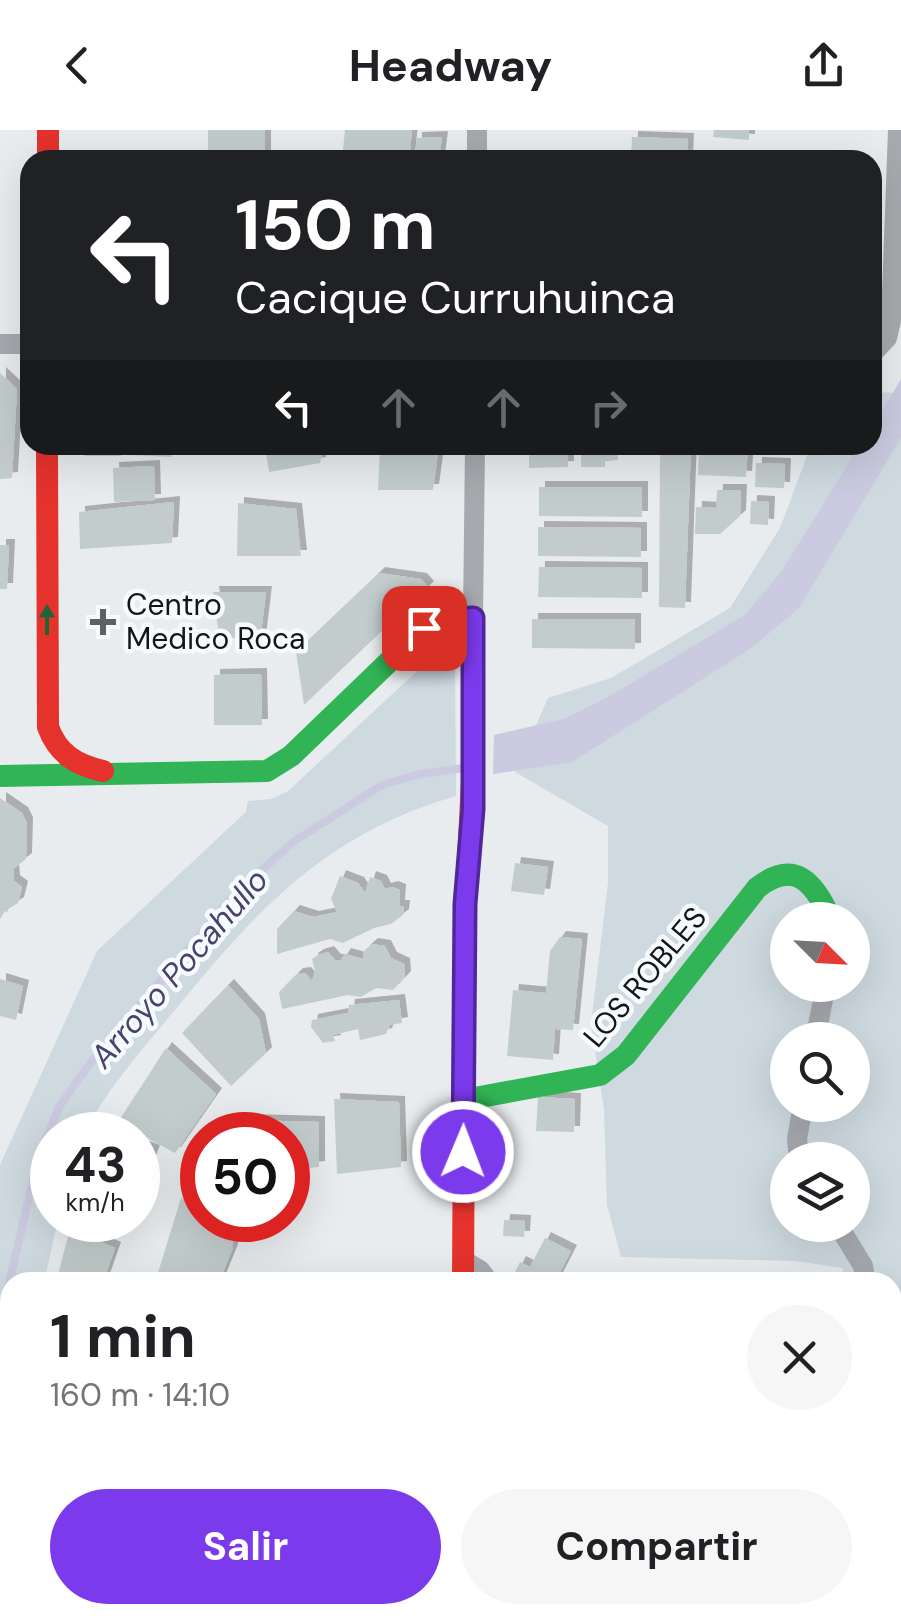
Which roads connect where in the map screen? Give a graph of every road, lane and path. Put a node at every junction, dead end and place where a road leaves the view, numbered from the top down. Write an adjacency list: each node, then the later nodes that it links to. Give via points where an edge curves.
1 (898, 130): 2 (street, via 891,321)
2 (882, 343)
3 (48, 455): 6 (main road, one-way to 3)
4 (475, 455): 5 (street)
5 (473, 618): 9 (main road, via 443,620 418,632 274,768); 11 (main road)
6 (47, 718): 7 (main road, via 32,750); 9 (main road, via 68,758)
7 (0, 768)
8 (0, 776): 9 (main road)
9 (126, 776)
10 (822, 902): 11 (main road, LOS ROBLES, via 805,880 773,875 610,1070)
11 (464, 1100): 13 (main road)
12 (848, 1242): 14 (street)
13 (463, 1271)
14 (864, 1272)

